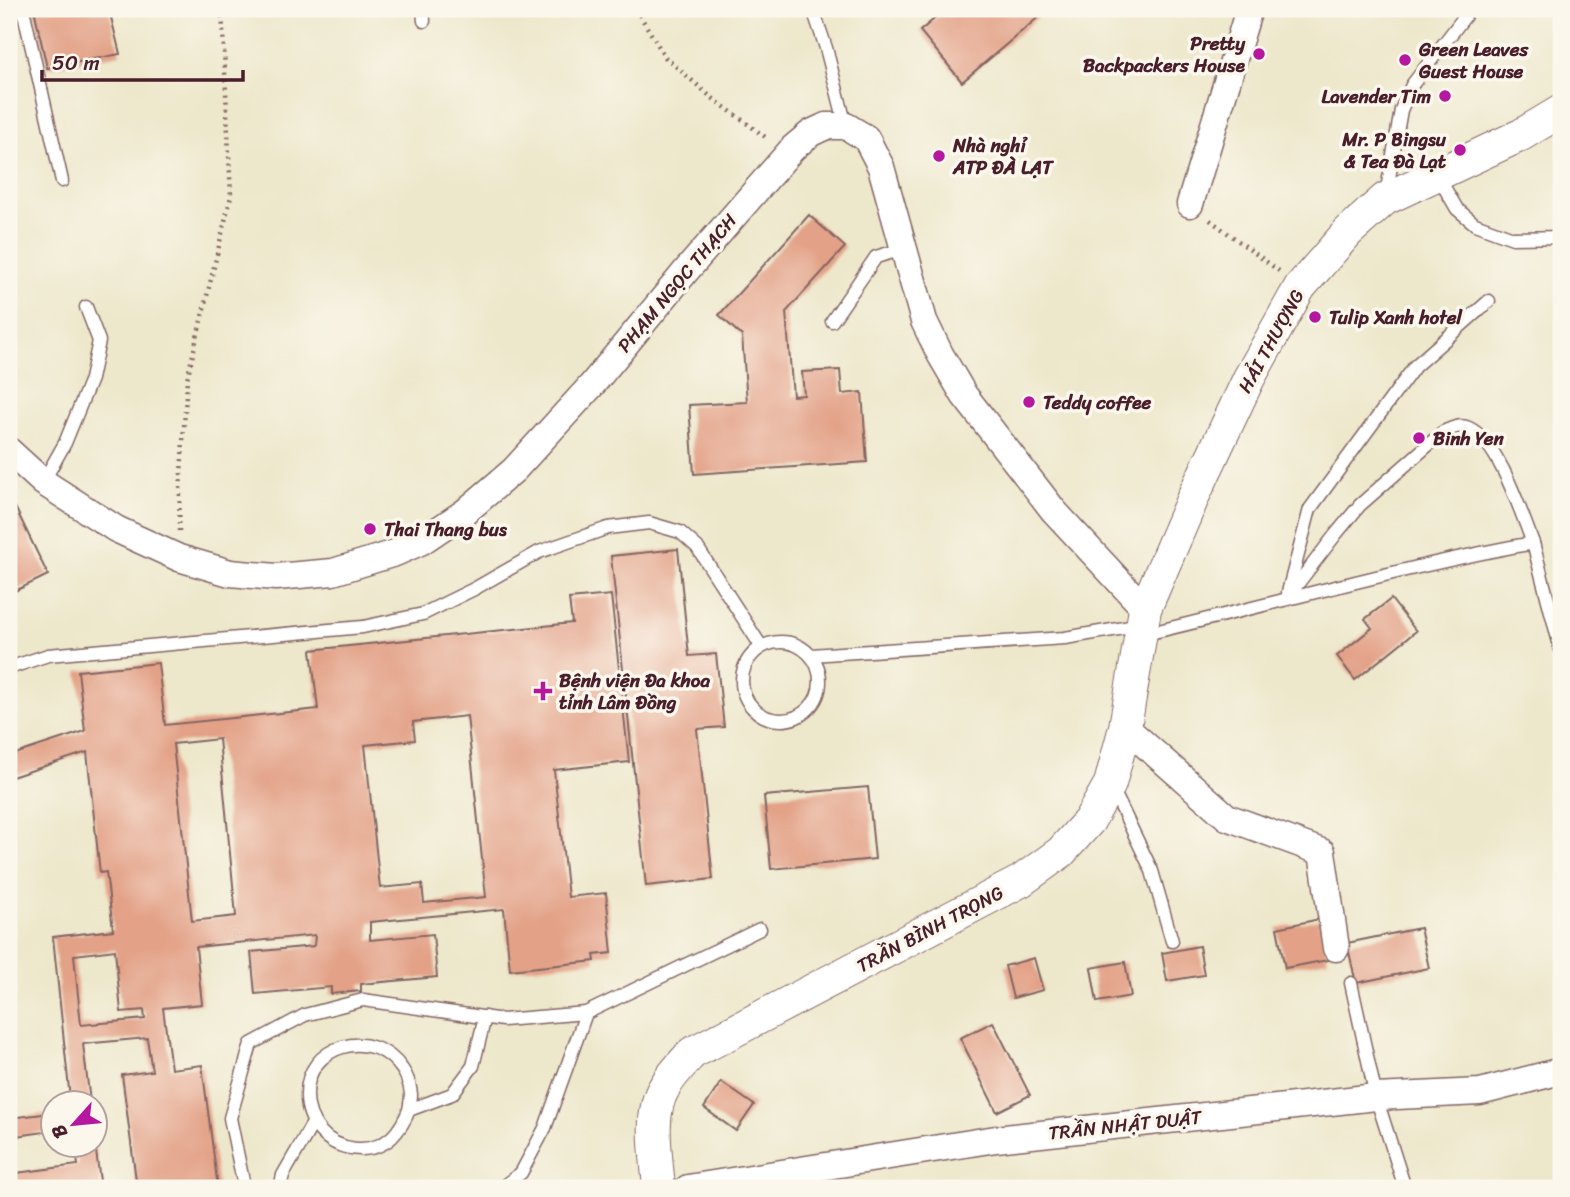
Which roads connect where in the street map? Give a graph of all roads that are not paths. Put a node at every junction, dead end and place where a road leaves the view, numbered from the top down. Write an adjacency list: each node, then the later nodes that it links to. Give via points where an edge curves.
1 (23, 9): 4 (lane); 9 (lane)
2 (813, 9): 7 (lane)
3 (1249, 9): 11 (street)
4 (9, 13)
5 (1465, 16): 10 (lane, via 1412,85 1401,110)
6 (1561, 111): 8 (street, HẢI THƯỢNG)
7 (846, 126): 13 (street, via 866,138 881,167); 18 (street, PHẠM NGỌC THẠCH, via 826,126 811,133 788,154 514,470 465,512 395,553 333,572 276,578 230,573 179,558 116,528)
8 (1437, 175): 10 (street, HẢI THƯỢNG); 12 (lane, via 1457,209 1475,223 1513,238)
9 (62, 181)
10 (1385, 199): 21 (street, HẢI THƯỢNG, via 1348,232 1300,287 1249,378 1195,493)
11 (1190, 204)
12 (1561, 237)
13 (903, 249): 16 (lane, via 876,257); 21 (street, via 924,321 964,395)
14 (1489, 300): 20 (lane, via 1415,366 1310,509)
15 (86, 307): 18 (lane, via 99,341 91,379)
16 (832, 321)
17 (9, 451): 18 (street, PHẠM NGỌC THẠCH)
18 (43, 482)
19 (1533, 542): 20 (lane); 20 (lane, via 1485,440 1468,427 1454,426 1360,505); 23 (lane)
20 (1286, 599): 21 (lane, via 1241,612)
21 (1143, 623): 24 (lane, via 1065,638); 26 (street, TRẦN BÌNH TRỌNG)
22 (761, 646): 24 (lane, via 788,642); 24 (lane, via 751,655 741,680 750,705 770,719 795,718 814,703 820,678); 25 (lane, via 697,547 680,532 649,523 608,528 539,552 424,614 363,627 48,655)
23 (1561, 650)
24 (811, 655)
25 (9, 668)
26 (1125, 727): 27 (street, TRẦN BÌNH TRỌNG); 30 (street, via 1227,817 1322,852)
27 (1110, 784): 29 (lane, via 1152,871); 41 (street, TRẦN BÌNH TRỌNG, via 1089,821 1061,852 1021,881 692,1053 662,1091 655,1118)
28 (760, 929): 32 (lane)
29 (1172, 941)
30 (1336, 948)
31 (1351, 983): 35 (lane)
32 (586, 1013): 33 (lane, via 503,1020); 40 (lane, via 545,1128 521,1173)
33 (485, 1017): 36 (lane, via 473,1066 452,1094); 38 (lane, via 363,1000 305,1015 251,1044 230,1118)
34 (1561, 1071): 35 (street, TRẦN NHẬT DUẬT, via 1480,1091)
35 (1376, 1097): 42 (street, TRẦN NHẬT DUẬT, via 996,1139); 43 (lane)
36 (409, 1110): 37 (lane, via 390,1139 357,1150 340,1146); 37 (lane, via 407,1075 397,1061 383,1050 350,1044 321,1059 311,1073 306,1090)
37 (313, 1123): 39 (lane)
38 (246, 1188)
39 (280, 1188)
40 (501, 1188)
41 (659, 1188)
42 (688, 1188)
43 (1405, 1188)

